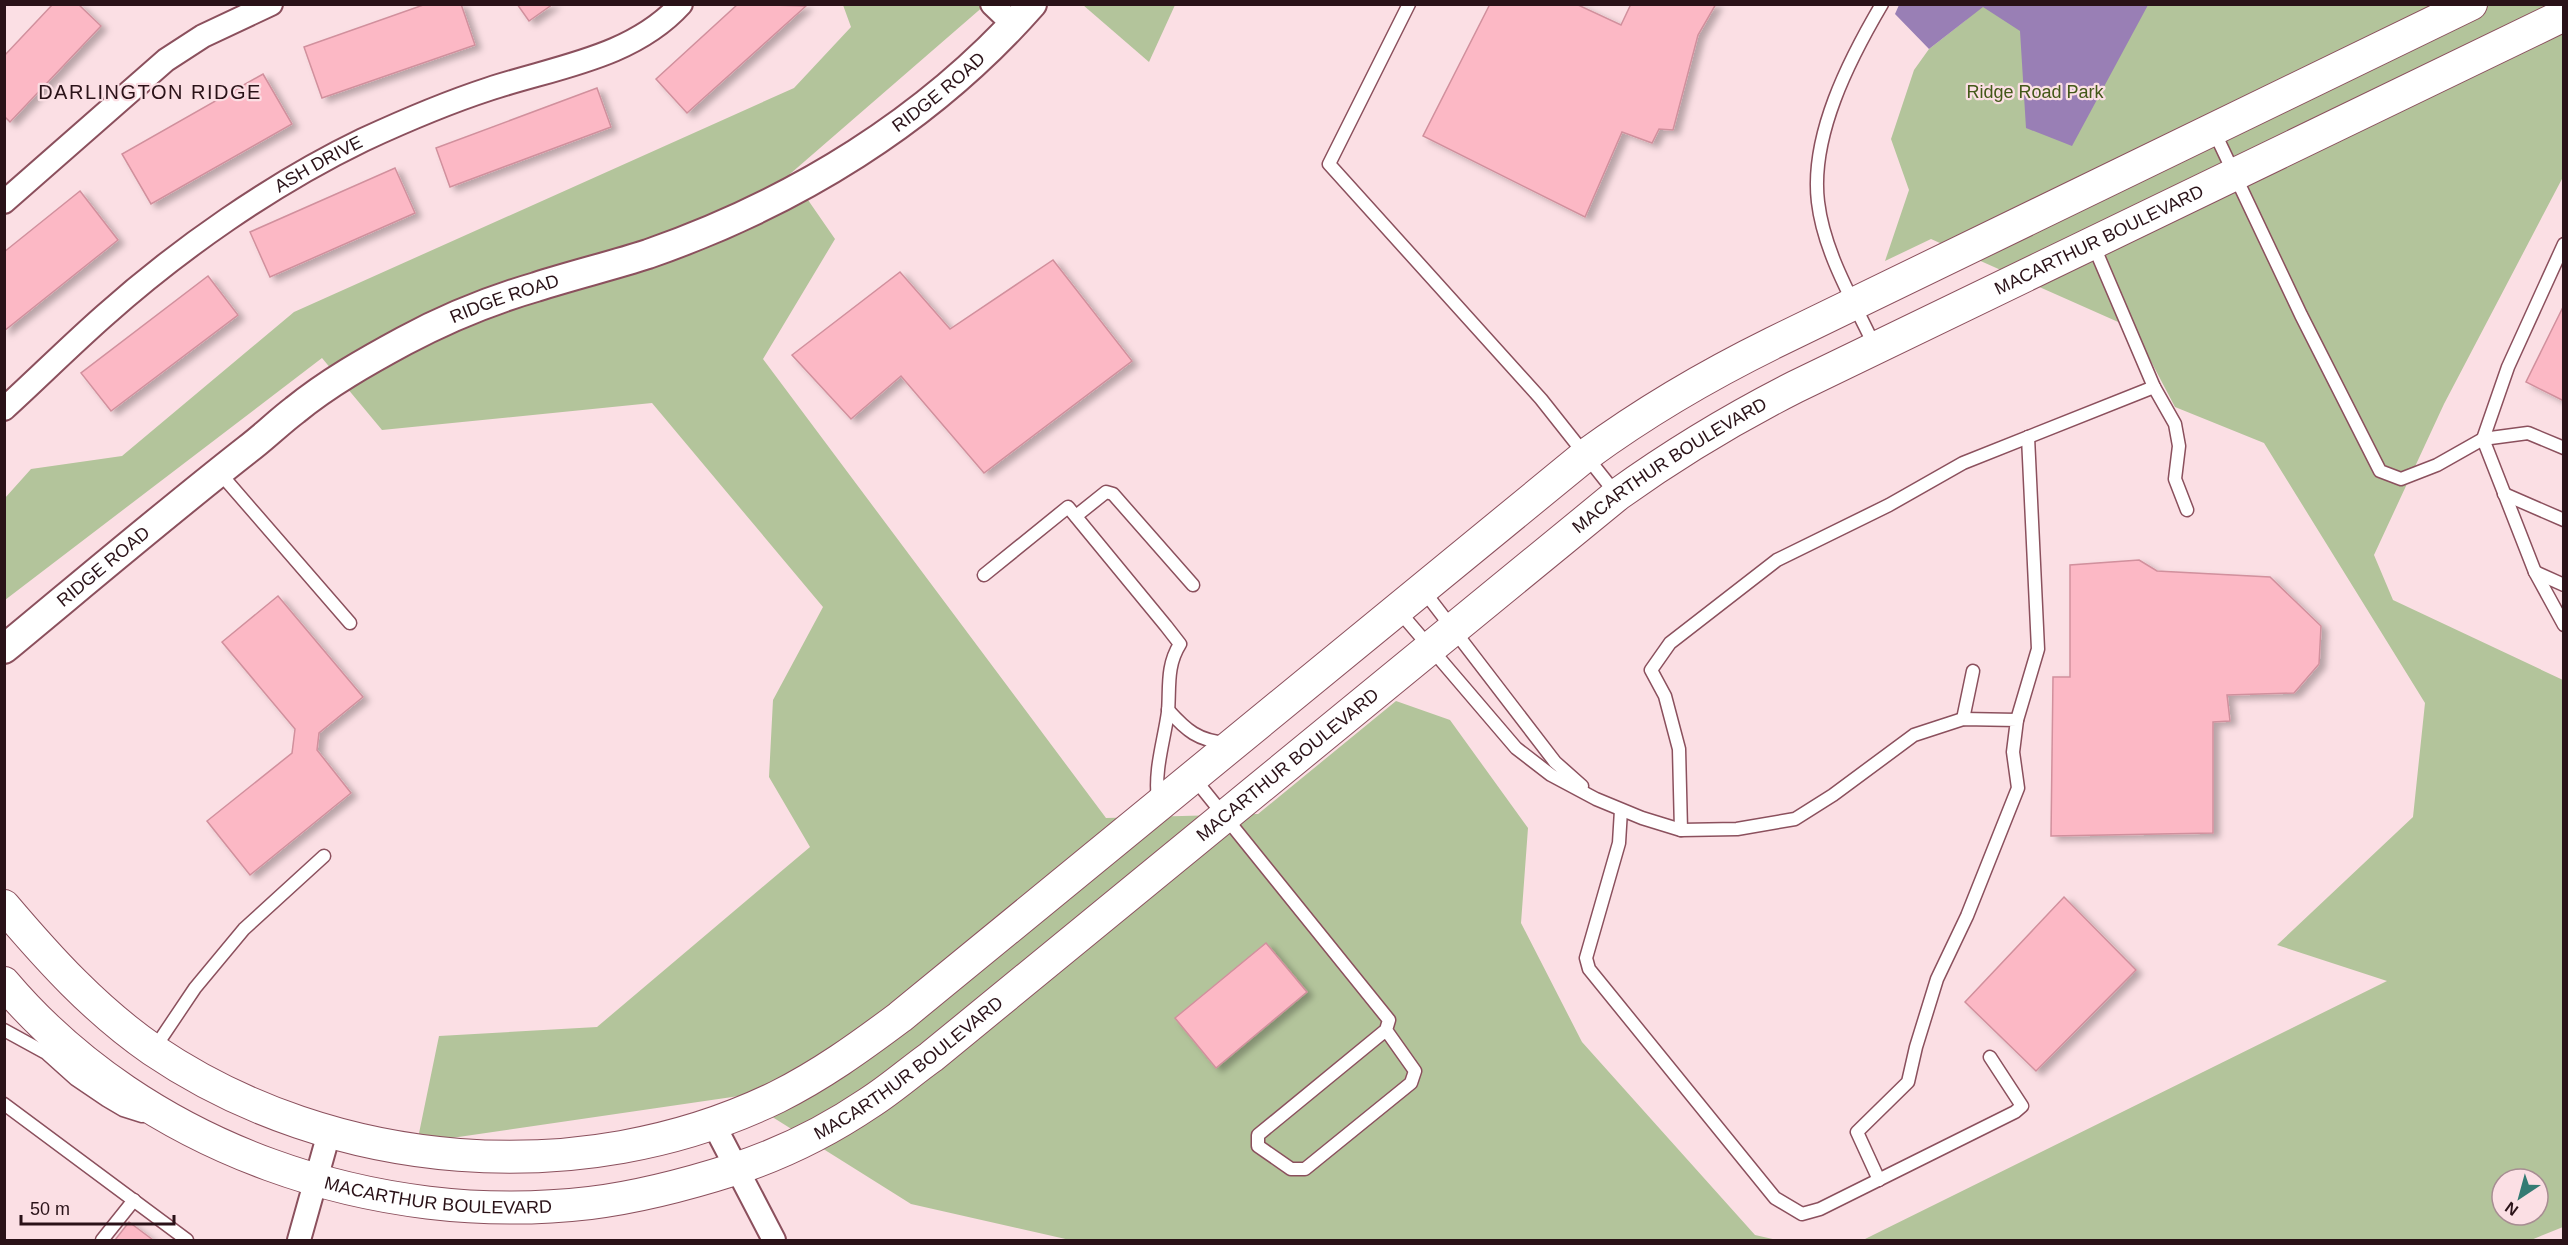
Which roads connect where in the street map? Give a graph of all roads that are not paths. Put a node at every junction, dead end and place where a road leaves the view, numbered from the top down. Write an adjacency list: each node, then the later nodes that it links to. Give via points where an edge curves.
1 (271, 4): 12 (street, via 203,36 166,60)
2 (681, 4): 18 (street, ASH DRIVE, via 645,36 620,49 424,113 300,174 159,270 104,315)
3 (992, 4): 7 (street)
4 (1409, 4): 22 (lane, via 1329,164 1541,399)
5 (1882, 4): 15 (lane, via 1856,49 1834,104 1818,160 1818,203 1830,248)
6 (2470, 4): 9 (main road)
7 (1023, 15): 23 (street, RIDGE ROAD, via 916,113 814,181 703,234 531,288 406,340 297,408)
8 (2564, 15): 10 (main road, MACARTHUR BOULEVARD)
9 (2213, 129): 10 (lane); 11 (main road)
10 (2235, 174): 13 (main road, MACARTHUR BOULEVARD); 20 (lane, via 2380,471 2401,479 2437,465)
11 (2071, 198): 13 (main road); 15 (main road)
12 (4, 202)
13 (2093, 243): 16 (main road, MACARTHUR BOULEVARD); 17 (lane)
14 (2564, 244): 20 (lane, via 2508,367)
15 (1855, 304): 16 (lane); 22 (main road, via 1705,376)
16 (1875, 349): 25 (main road, MACARTHUR BOULEVARD, via 1730,421)
17 (2154, 387): 19 (lane); 26 (lane, via 2175,424 2179,446 2175,478)
18 (4, 409)
19 (2028, 437): 42 (lane, via 2038,649); 49 (lane, via 1963,463 1889,505 1777,560 1670,643 1651,670 1665,696 1678,749)
20 (2483, 439): 21 (lane, via 2528,433); 24 (lane)
21 (2564, 448)
22 (1586, 455): 25 (lane); 33 (main road)
23 (218, 472): 35 (lane); 38 (street, RIDGE ROAD)
24 (2504, 494): 28 (lane); 29 (lane)
25 (1617, 495): 37 (main road, MACARTHUR BOULEVARD)
26 (2187, 510)
27 (1076, 516): 30 (lane, via 1068,507); 31 (lane, via 1106,492 1113,494); 40 (lane, via 1180,644 1167,685)
28 (2564, 520)
29 (2535, 572): 32 (lane); 36 (lane)
30 (984, 574)
31 (1193, 585)
32 (2564, 585)
33 (1423, 589): 34 (main road); 37 (lane)
34 (1398, 609): 37 (lane); 43 (main road)
35 (350, 623)
36 (2564, 625)
37 (1442, 639): 45 (lane, via 1555,762); 45 (lane, via 1516,748 1551,775); 48 (main road, MACARTHUR BOULEVARD)
38 (4, 649)
39 (1973, 671): 41 (lane)
40 (1168, 710): 43 (lane, via 1186,731 1213,742); 46 (lane, via 1158,769)
41 (1963, 719): 42 (lane); 49 (lane, via 1914,735 1795,819 1737,829)
42 (2017, 720): 62 (lane, via 2013,752 2018,788 1967,916 1937,979 1908,1082 1857,1131)
43 (1233, 744): 44 (main road)
44 (1193, 777): 46 (main road); 48 (lane)
45 (1596, 799): 47 (lane)
46 (1159, 804): 59 (main road, via 841,1061 776,1097)
47 (1621, 810): 49 (lane); 62 (lane, via 1619,843 1586,958 1589,969 1775,1198 1803,1214)
48 (1225, 815): 54 (lane, via 1389,1020); 61 (main road, MACARTHUR BOULEVARD, via 869,1104 802,1141)
49 (1681, 830)
50 (324, 856): 55 (lane, via 244,928 195,988)
51 (4, 906): 55 (main road, via 49,959 99,1008)
52 (4, 984): 58 (main road, MACARTHUR BOULEVARD, via 66,1046 124,1091)
53 (4, 1030): 58 (lane, via 46,1053 75,1080 123,1110 144,1116)
54 (1386, 1030): 54 (lane, via 1415,1071 1411,1083 1305,1169 1291,1169 1258,1146 1258,1135)
55 (154, 1050): 60 (main road, via 212,1085)
56 (1990, 1057): 62 (lane, via 2022,1107)
57 (4, 1104): 64 (lane)
58 (162, 1113): 63 (main road, MACARTHUR BOULEVARD, via 250,1158)
59 (713, 1123): 60 (main road, via 583,1153 512,1156 444,1154); 61 (street)
60 (329, 1133): 63 (street)
61 (737, 1168): 63 (main road, MACARTHUR BOULEVARD, via 664,1190 590,1203 512,1207 440,1204); 68 (street)
62 (1879, 1180)
63 (315, 1181): 67 (street)
64 (134, 1200): 65 (lane); 66 (lane)
65 (102, 1240)
66 (188, 1240)
67 (299, 1240)
68 (774, 1240)

